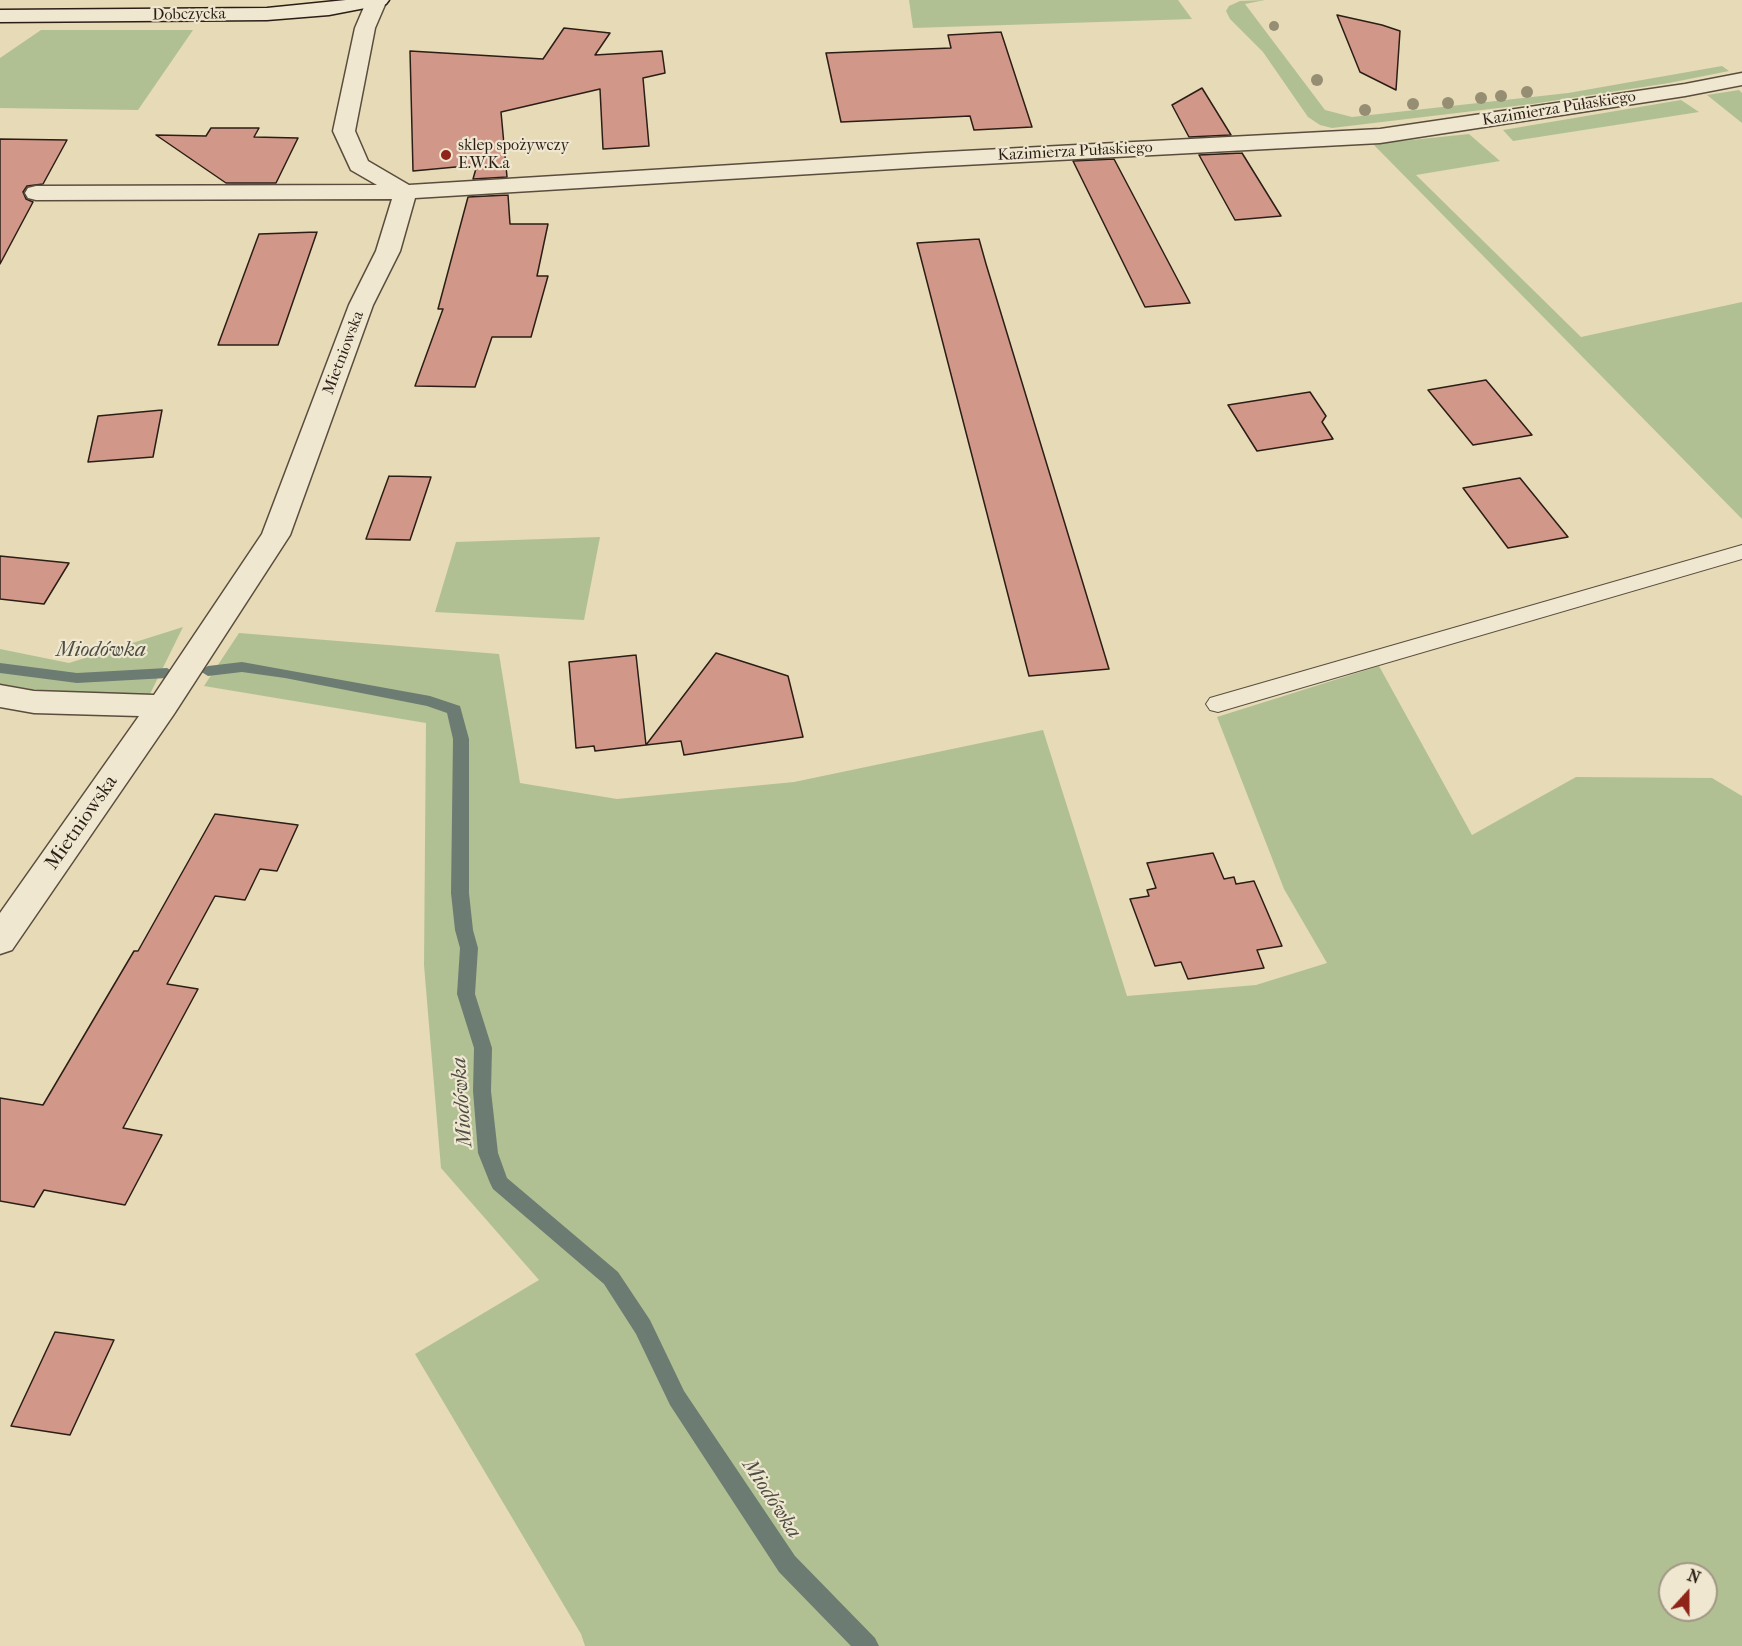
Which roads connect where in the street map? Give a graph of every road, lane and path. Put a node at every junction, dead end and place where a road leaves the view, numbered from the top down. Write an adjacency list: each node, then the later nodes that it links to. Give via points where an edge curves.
1 (378, 0): 2 (street, Dobczycka, via 267,14); 4 (street, via 365,28 344,130 359,165)
2 (0, 16)
3 (1742, 79): 4 (street, Kazimierza Pułaskiego, via 1380,136)
4 (405, 192): 5 (street, Kazimierza Pułaskiego); 9 (street, Mietniowska, via 388,251 358,314 276,535)
5 (36, 193)
6 (1742, 552): 8 (lane)
7 (0, 696): 9 (street, via 34,702)
8 (1218, 704)
9 (163, 706): 10 (street, Mietniowska)
10 (0, 940)

